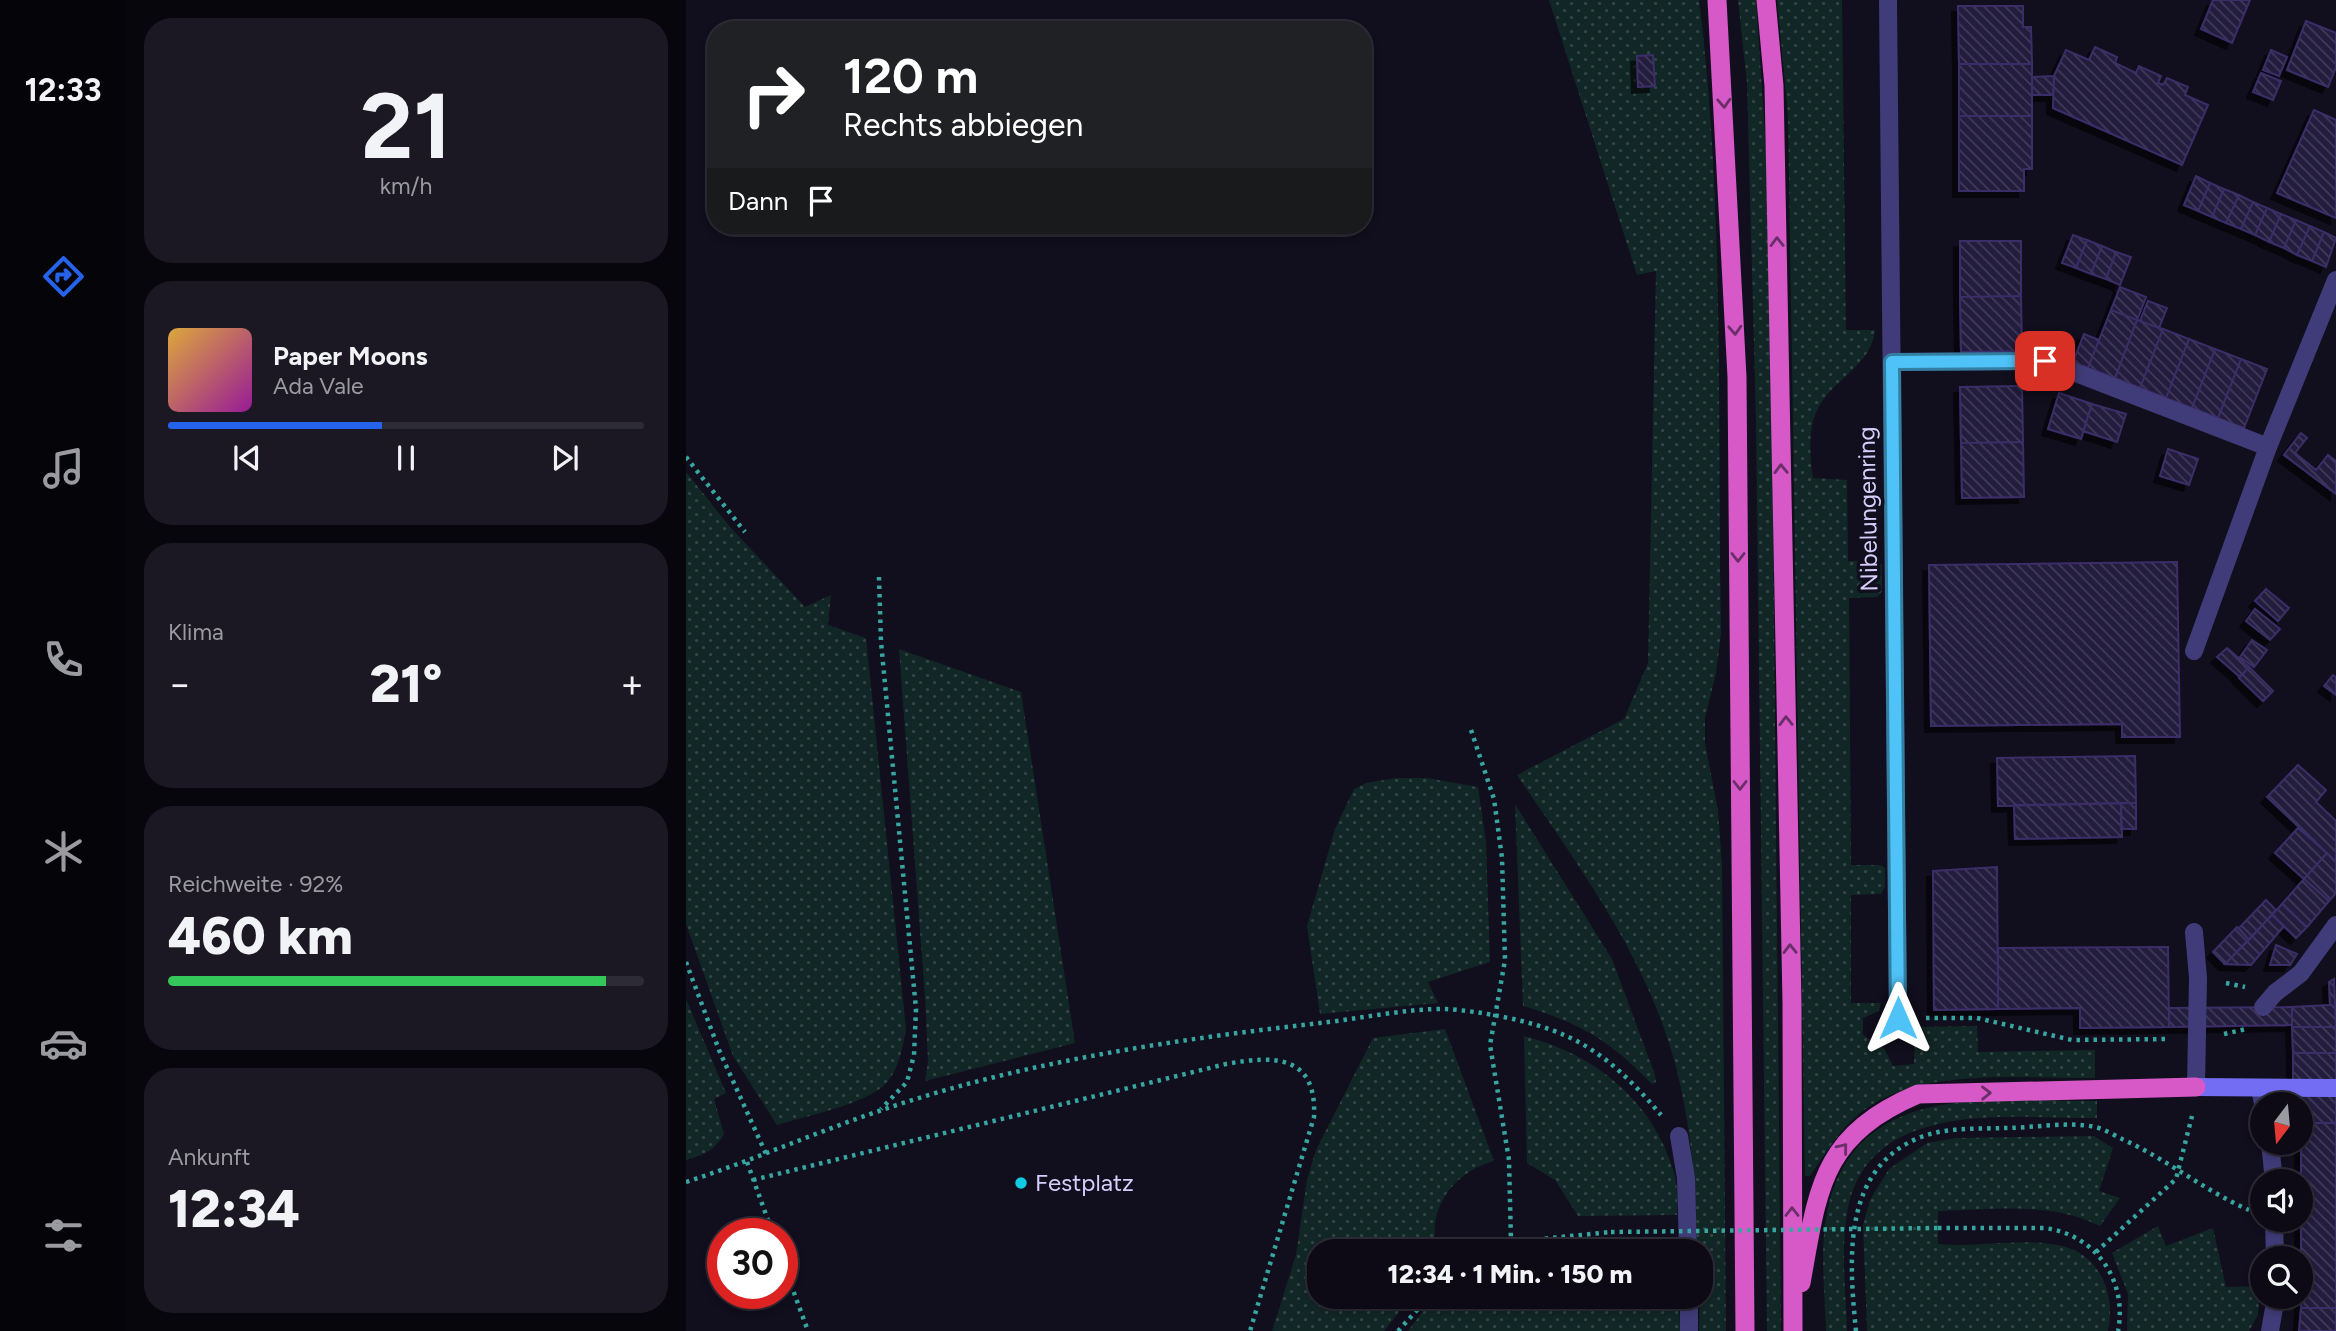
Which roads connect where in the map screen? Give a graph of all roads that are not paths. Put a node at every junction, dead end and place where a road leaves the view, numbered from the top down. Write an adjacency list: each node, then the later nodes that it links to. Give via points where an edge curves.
1 (1717, 0): 22 (highway, one-way to 22, via 1737,377)
2 (1766, 0): 20 (highway, one-way to 2, via 1774,100)
3 (1888, 0): 5 (street, Nibelungenring)
4 (2336, 280): 6 (street)
5 (1892, 362): 6 (street, via 2045,361); 11 (street, Nibelungenring)
6 (2268, 447): 7 (street)
7 (2194, 651)
8 (2336, 925): 10 (street, via 2301,973)
9 (2194, 932): 12 (street)
10 (2269, 1000)
11 (1898, 1018)
12 (2196, 1087): 15 (main road); 20 (highway, one-way to 12, via 1818,1192 1840,1149 1863,1125 1894,1105 1918,1094)
13 (2336, 1088): 14 (main road)
14 (2299, 1092)
15 (2250, 1094)
16 (1679, 1136): 17 (street)
17 (1688, 1239)
18 (1689, 1309): 21 (street)
19 (2275, 1309): 23 (street)
20 (1793, 1330)
21 (1689, 1331)
22 (1745, 1331)
23 (2270, 1331)

